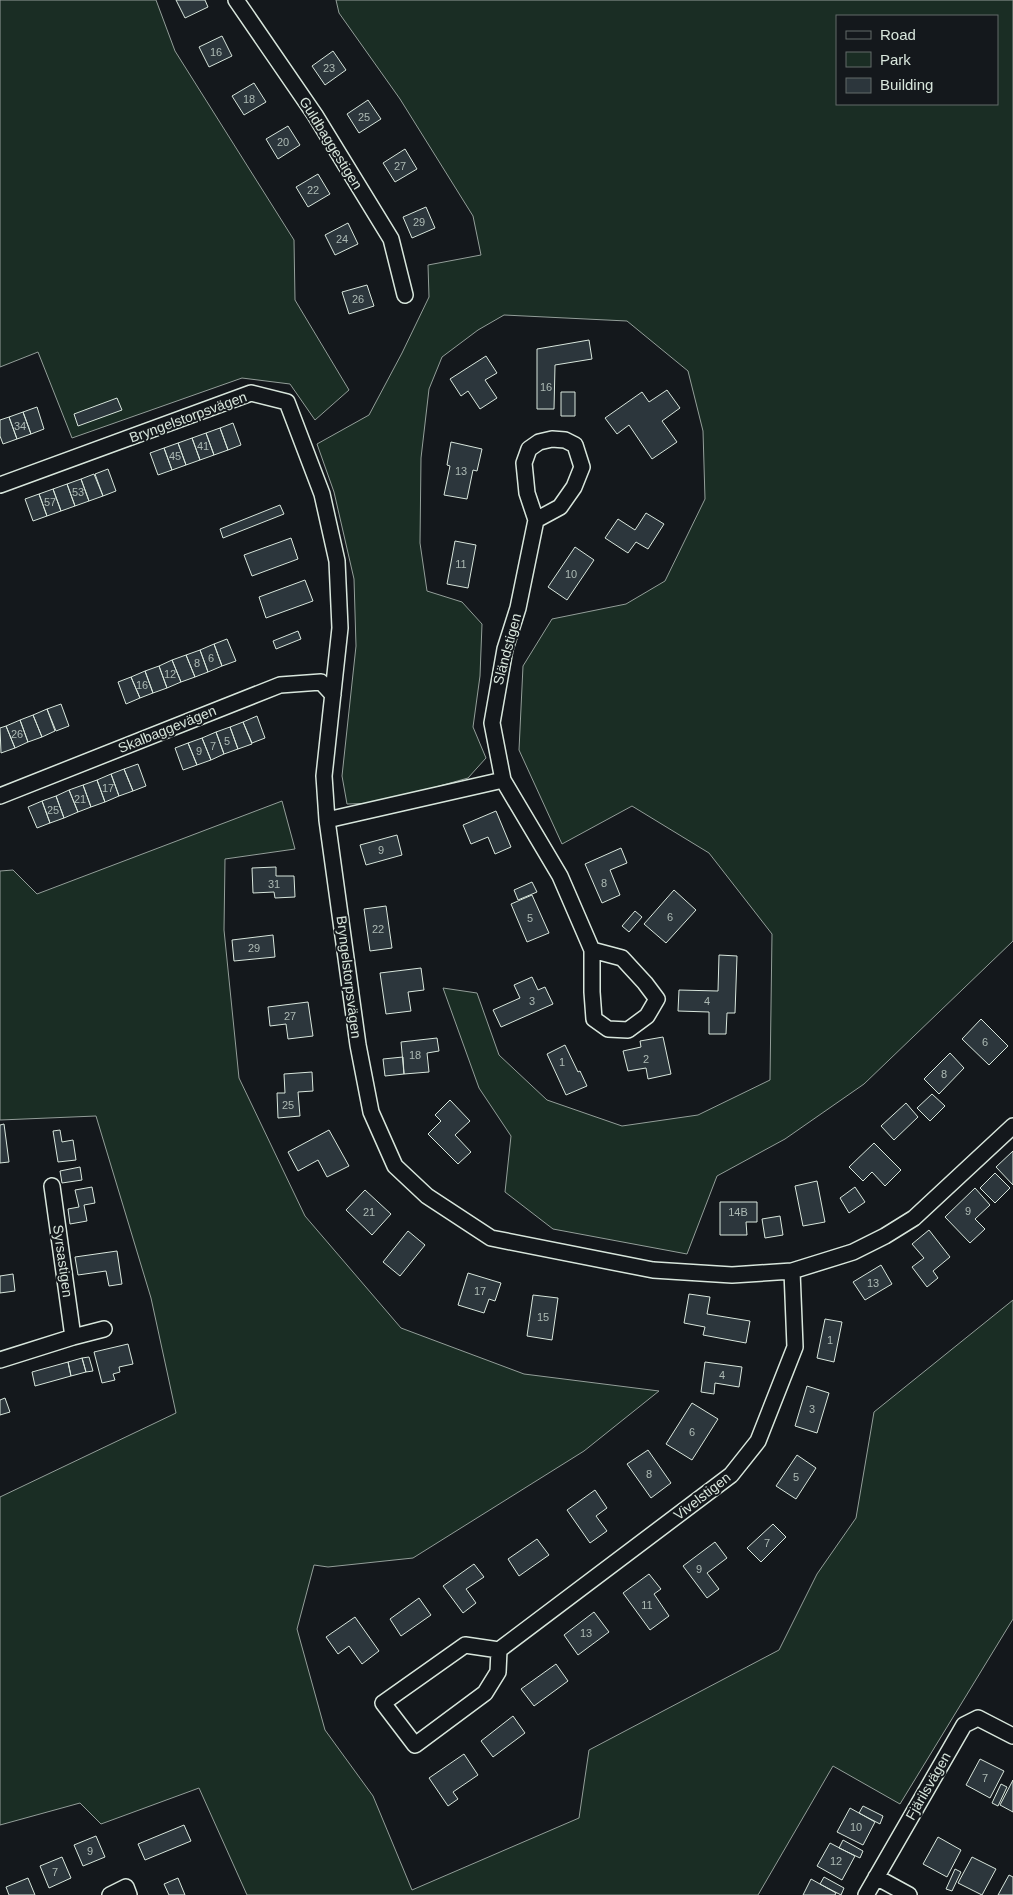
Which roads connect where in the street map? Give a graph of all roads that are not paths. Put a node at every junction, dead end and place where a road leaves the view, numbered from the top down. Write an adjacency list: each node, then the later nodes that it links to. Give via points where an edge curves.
1 (236, 0): 2 (street, Guldbaggestigen, via 315,115 391,239)
2 (405, 295)
3 (0, 485): 5 (street, Bryngelstorpsvägen, via 251,394 287,402 322,494 337,561 340,628)
4 (536, 520): 4 (street, Sländstigen, via 560,507 582,468 575,446 565,440 539,442 528,449 524,463 527,493); 6 (street, Sländstigen, via 518,608 505,649 492,723)
5 (333, 695): 7 (street, Skalbaggevägen, via 321,682 280,685); 8 (street, Bryngelstorpsvägen, via 324,776)
6 (503, 780): 8 (street); 9 (street, Sländstigen, via 560,876)
7 (0, 796)
8 (327, 820): 12 (street, Bryngelstorpsvägen, via 358,1045 371,1112 395,1166 427,1196 491,1238 653,1270 732,1274)
9 (592, 950): 9 (street, Sländstigen, via 594,1019 608,1029 628,1030 647,1016 657,1000 622,958)
10 (1013, 1126): 12 (street, Bryngelstorpsvägen, via 914,1218 853,1252)
11 (52, 1186): 14 (street, Syrsastigen)
12 (792, 1272): 16 (street, Vivelstigen, via 795,1347 758,1441 731,1475)
13 (104, 1329): 14 (street)
14 (73, 1337): 15 (street)
15 (0, 1360)
16 (499, 1650): 16 (street, via 498,1672 485,1693 415,1745 383,1703 465,1645)
17 (1013, 1736): 18 (street, Fjärilsvägen, via 978,1718 964,1724)
18 (876, 1877): 21 (street, Fjärilsvägen); 22 (street)
19 (110, 1895): 20 (street, via 126,1887)
20 (129, 1895)
21 (866, 1895)
22 (909, 1895)

